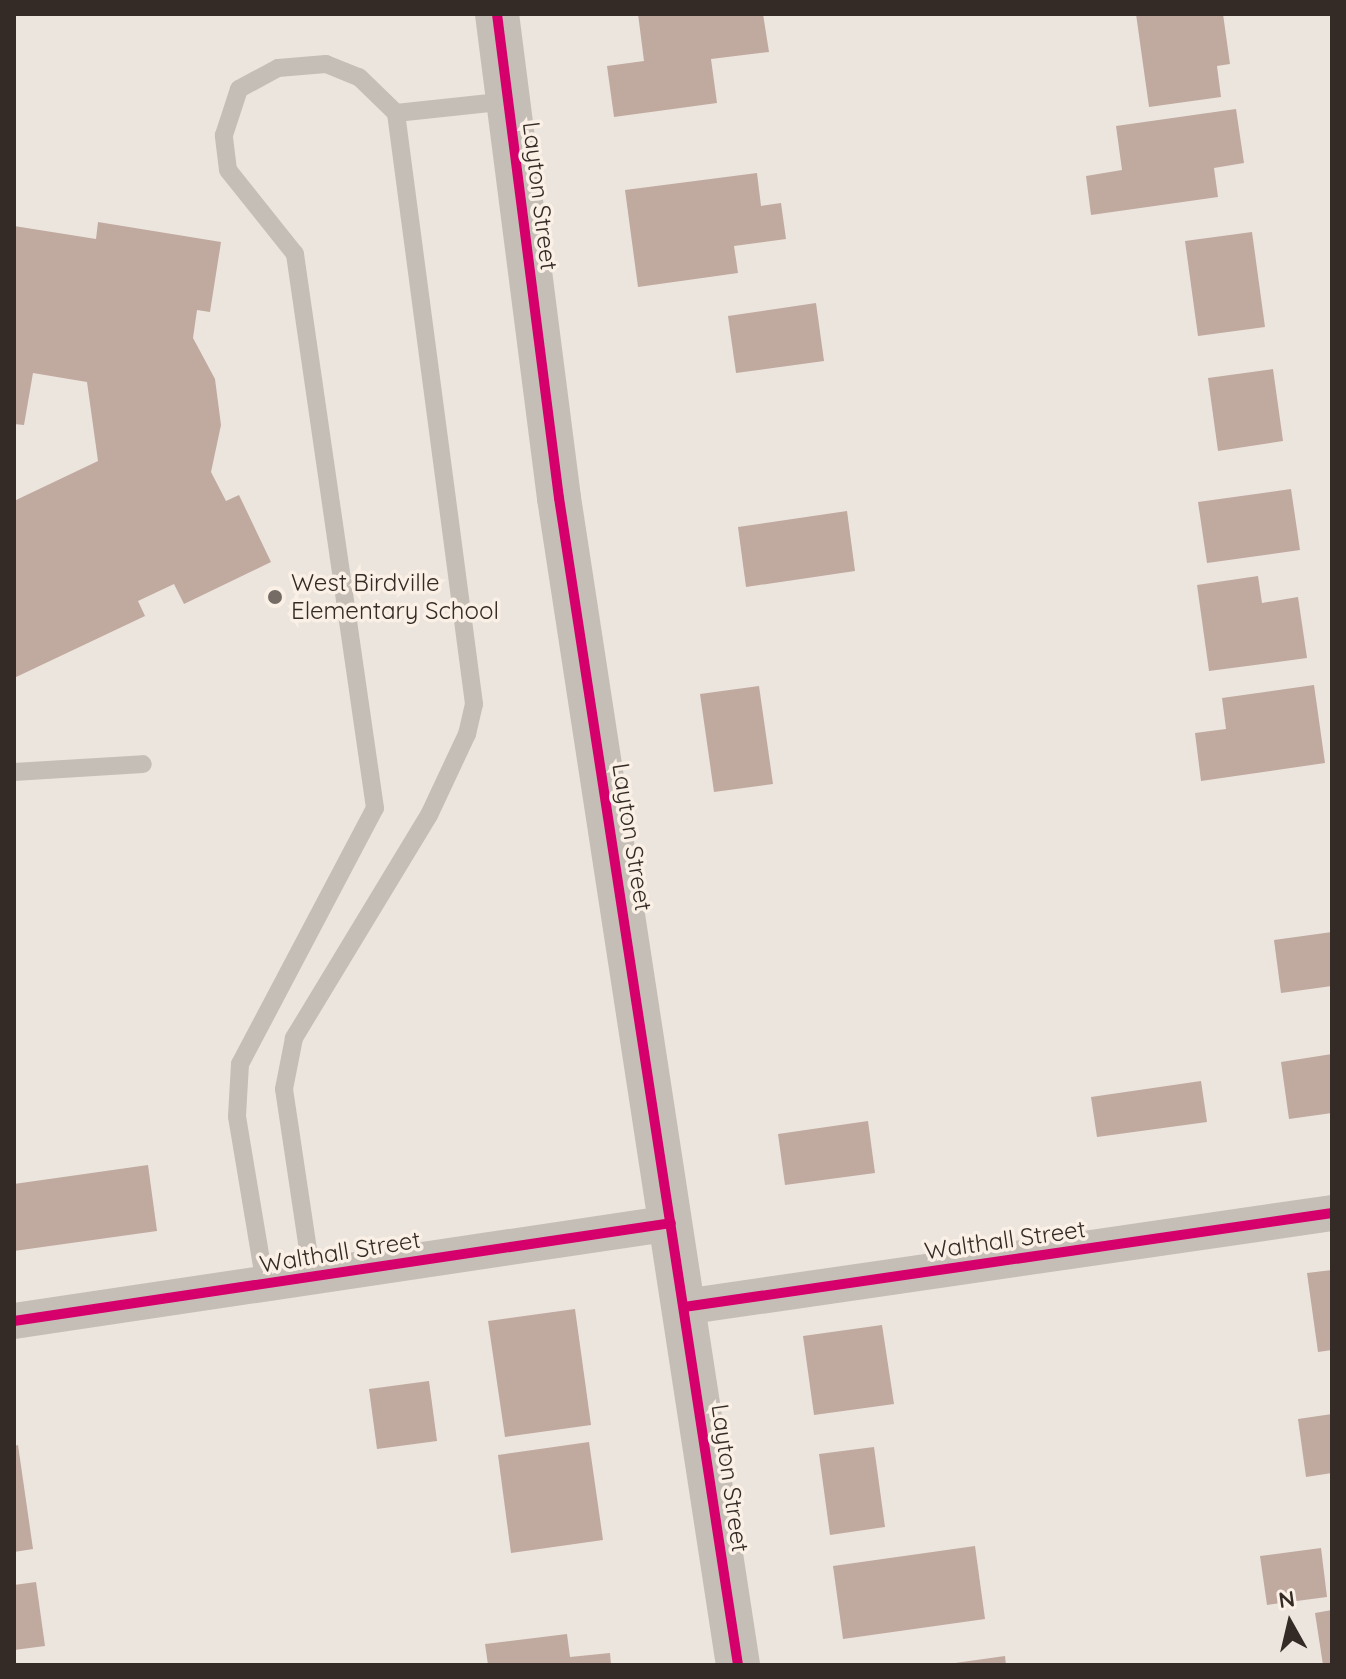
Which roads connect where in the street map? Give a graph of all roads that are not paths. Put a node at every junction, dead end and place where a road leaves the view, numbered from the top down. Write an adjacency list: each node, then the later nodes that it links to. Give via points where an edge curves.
1 (497, 14): 2 (street, Layton Street)
2 (508, 101): 3 (lane); 7 (street, Layton Street, via 559,498)
3 (396, 113): 8 (lane, via 474,704 467,734 429,815 294,1038 284,1089); 9 (lane, via 348,73 326,64 278,68 239,89 224,135 228,170 295,254 375,808 240,1064 237,1116)
4 (143, 764): 5 (lane)
5 (14, 772)
6 (1332, 1213): 10 (street, Walthall Street)
7 (671, 1223): 8 (street, Walthall Street); 10 (street, Layton Street)
8 (312, 1276): 9 (street, Walthall Street)
9 (265, 1284): 11 (street, Walthall Street)
10 (684, 1307): 12 (street, Layton Street)
11 (14, 1321)
12 (738, 1665)

